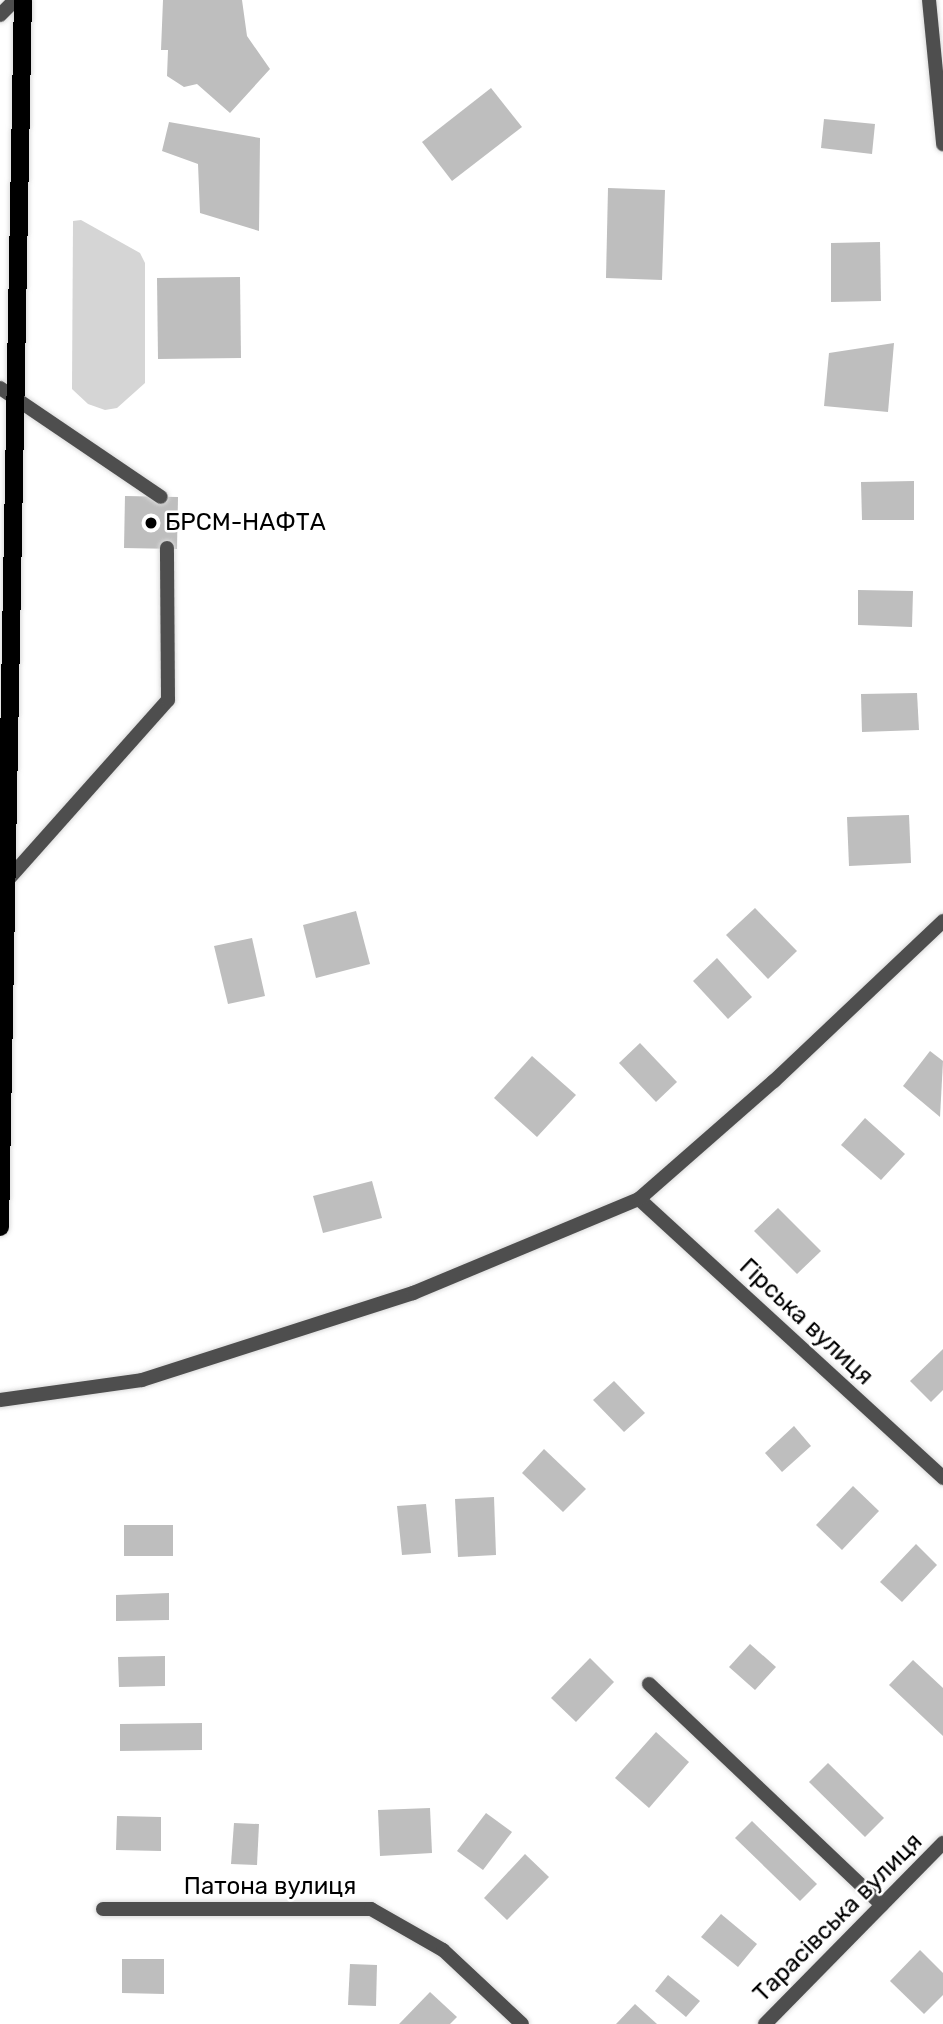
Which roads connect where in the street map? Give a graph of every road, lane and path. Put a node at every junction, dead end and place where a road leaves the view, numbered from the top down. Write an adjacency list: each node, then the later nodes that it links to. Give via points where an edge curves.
1 (15, 0): 4 (street)
2 (23, 0): 7 (main road)
3 (929, 0): 5 (street)
4 (0, 15)
5 (943, 144)
6 (0, 388): 7 (street)
7 (16, 402): 8 (street); 10 (main road)
8 (161, 497)
9 (167, 548): 10 (street, via 168,700)
10 (4, 884): 11 (main road)
11 (2, 903): 14 (main road)
12 (943, 920): 13 (street, via 775,1081)
13 (639, 1199): 15 (street, via 413,1293 142,1380); 16 (street, Гірська вулиця)
14 (0, 1227)
15 (0, 1400)
16 (943, 1478)
17 (649, 1684): 19 (street)
18 (943, 1843): 19 (street, Тарасівська вулиця)
19 (882, 1905): 22 (street, Тарасівська вулиця)
20 (103, 1909): 21 (street, Патона вулиця, via 371,1909 443,1950)
21 (522, 2024)
22 (765, 2024)

